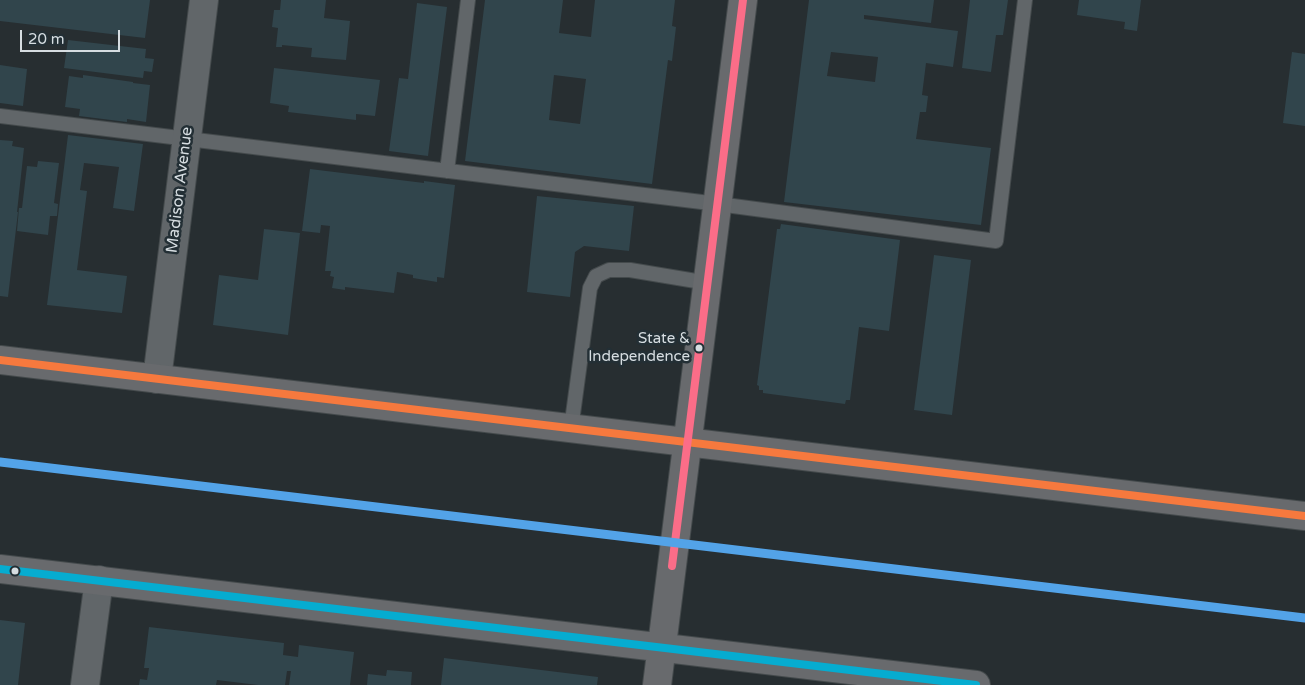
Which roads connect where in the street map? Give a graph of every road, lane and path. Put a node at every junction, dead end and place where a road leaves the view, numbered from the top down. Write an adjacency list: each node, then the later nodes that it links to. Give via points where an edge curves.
1 (204, 0): 6 (street, Madison Avenue)
2 (468, 0): 7 (lane)
3 (743, 0): 8 (street)
4 (1025, 0): 8 (lane, via 996,241)
5 (0, 116): 6 (lane)
6 (187, 139): 7 (lane); 11 (street, Madison Avenue)
7 (447, 171): 8 (lane)
8 (718, 204): 9 (street)
9 (708, 283): 12 (lane, via 630,270 609,270 596,276 590,288); 13 (street)
10 (0, 360): 11 (street)
11 (157, 379): 12 (street)
12 (571, 429): 13 (street)
13 (688, 442): 14 (street); 17 (street)
14 (1305, 516)
15 (0, 568): 16 (street)
16 (99, 580): 17 (street); 18 (street)
17 (662, 648): 19 (street); 20 (street)
18 (85, 685)
19 (657, 685)
20 (976, 685)

